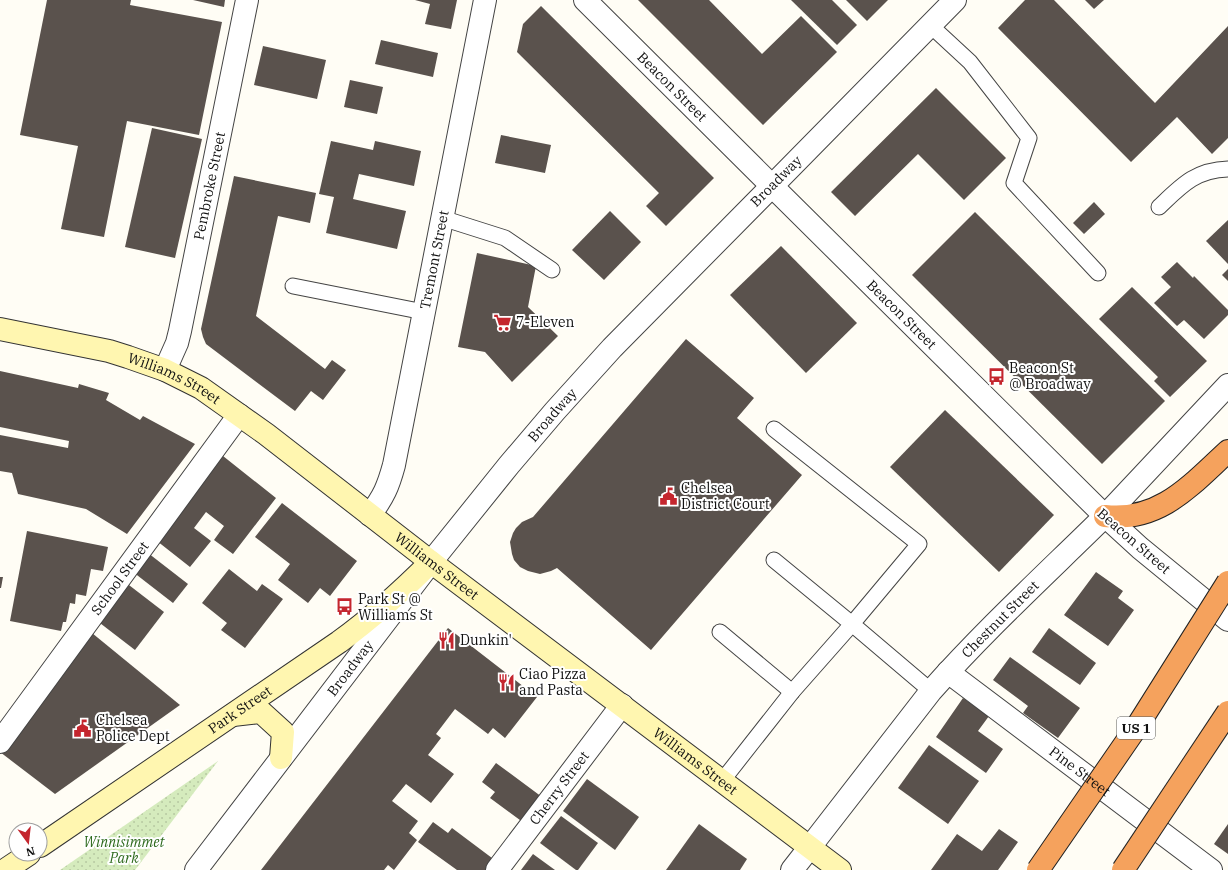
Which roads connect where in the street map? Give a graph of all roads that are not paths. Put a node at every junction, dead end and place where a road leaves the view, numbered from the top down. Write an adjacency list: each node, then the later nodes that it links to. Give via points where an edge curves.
1 (248, 0): 15 (street, Pembroke Street, via 180,331)
2 (485, 0): 9 (street, Tremont Street)
3 (585, 0): 7 (street, Beacon Street)
4 (954, 0): 5 (street, Broadway)
5 (930, 25): 7 (street, Broadway); 11 (lane, via 970,62 1029,138 1014,183)
6 (1228, 169): 8 (lane, via 1195,176)
7 (772, 186): 21 (street, Beacon Street); 23 (street, Broadway, via 605,356 555,411)
8 (1159, 207)
9 (442, 218): 10 (lane, via 505,238); 13 (street, Tremont Street)
10 (552, 270)
11 (1098, 273)
12 (292, 286): 13 (lane)
13 (424, 312): 20 (street, Tremont Street, via 394,465 381,500)
14 (0, 329): 15 (main road, Williams Street, via 109,351)
15 (165, 370): 17 (main road, Williams Street, via 201,388)
16 (1228, 384): 21 (street, Chestnut Street)
17 (239, 415): 20 (main road, Williams Street); 34 (street, School Street)
18 (774, 429): 26 (lane, via 919,544)
19 (1228, 451): 21 (highway, via 1189,486 1160,506 1126,517)
20 (370, 515): 23 (main road, Williams Street)
21 (1104, 516): 25 (street, Beacon Street); 28 (street, Chestnut Street)
22 (774, 560): 26 (lane)
23 (431, 562): 31 (main road, Williams Street); 33 (main road, Park Street, via 364,624); 35 (street, Broadway)
24 (1228, 584): 45 (highway, US 1, bridge, via 1139,726)
25 (1228, 620)
26 (852, 624): 29 (lane); 30 (lane)
27 (720, 632): 30 (lane)
28 (948, 672): 29 (street, Chestnut Street); 47 (street, Pine Street)
29 (931, 691): 38 (street, Chestnut Street)
30 (792, 692): 36 (lane)
31 (622, 706): 36 (main road, Williams Street); 42 (street, Cherry Street)
32 (1228, 712): 46 (highway, bridge)
33 (233, 715): 35 (main road, via 261,712 283,732); 37 (main road, Park Street)
34 (0, 742)
35 (281, 758): 41 (street, Broadway)
36 (722, 781): 38 (main road, Williams Street)
37 (48, 841)
38 (810, 847): 43 (street, Chestnut Street); 44 (main road, Williams Street)
39 (16, 862): 40 (main road)
40 (5, 870)
41 (196, 870)
42 (497, 870)
43 (792, 870)
44 (840, 870)
45 (1039, 870)
46 (1123, 870)
47 (1211, 870)

